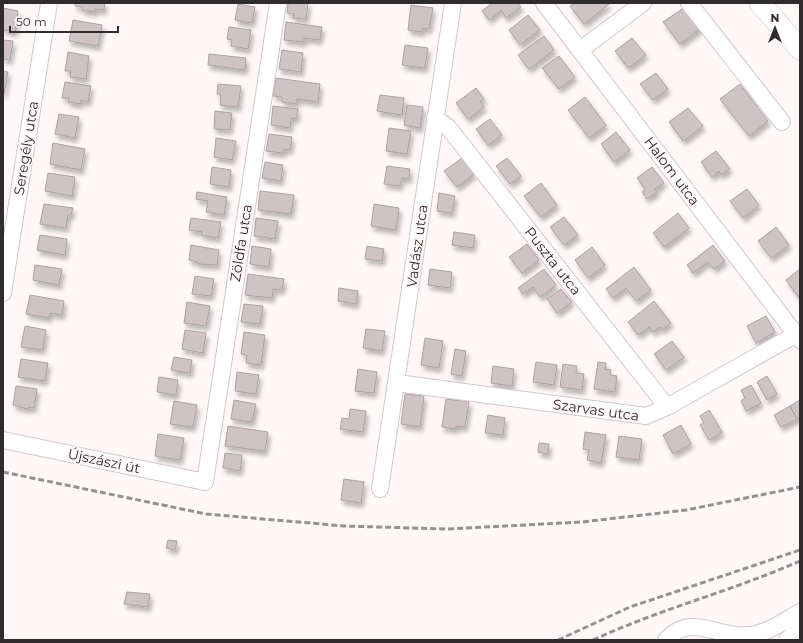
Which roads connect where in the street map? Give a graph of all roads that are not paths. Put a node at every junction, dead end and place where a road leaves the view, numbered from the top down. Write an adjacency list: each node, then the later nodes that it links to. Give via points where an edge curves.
1 (49, 3): 12 (street, Seregély utca)
2 (278, 3): 17 (street, Zöldfa utca)
3 (453, 3): 10 (street, Vadász utca)
4 (544, 3): 9 (street, Halom utca)
5 (643, 3): 9 (street)
6 (689, 3): 11 (street)
7 (760, 3): 8 (main road)
8 (800, 49)
9 (580, 50): 13 (street, Halom utca)
10 (435, 118): 14 (street, Vadász utca); 15 (street, Puszta utca, via 448,127)
11 (782, 122)
12 (3, 293)
13 (799, 336): 15 (street, Szarvas utca)
14 (397, 383): 15 (street, Szarvas utca, via 646,416); 18 (street, Vadász utca)
15 (667, 407)
16 (3, 440): 17 (street, Újszászi út)
17 (205, 482)
18 (380, 489)
19 (800, 612): 21 (street, via 768,630 750,636 736,636)
20 (800, 628): 24 (street)
21 (711, 629): 22 (street, via 696,626 680,629); 23 (street)
22 (666, 640)
23 (728, 640)
24 (787, 640)

